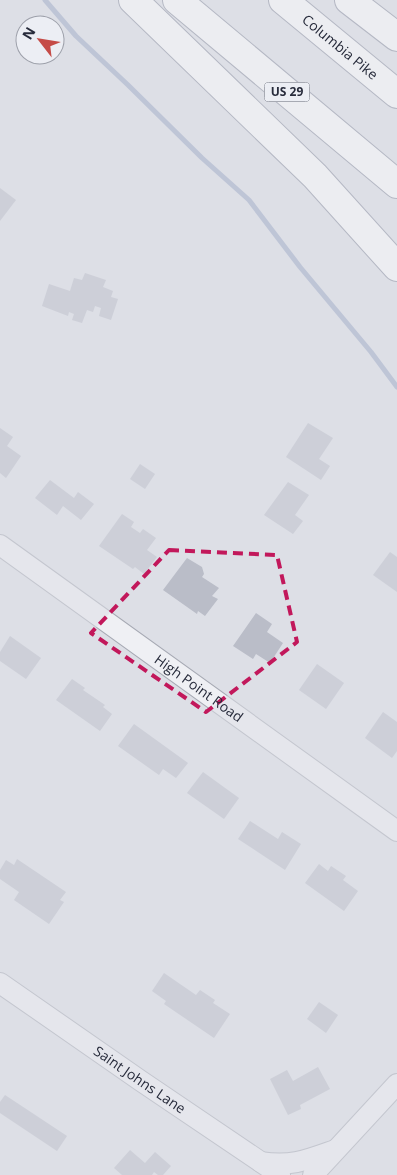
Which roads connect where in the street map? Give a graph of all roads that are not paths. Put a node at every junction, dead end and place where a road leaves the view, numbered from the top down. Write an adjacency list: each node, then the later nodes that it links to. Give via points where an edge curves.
1 (133, 0): 8 (highway, via 315,176)
2 (177, 0): 7 (highway, US 29)
3 (283, 0): 6 (highway, Columbia Pike)
4 (349, 0): 5 (highway)
5 (397, 37)
6 (397, 94)
7 (397, 184)
8 (397, 267)
9 (0, 545): 10 (street, High Point Road)
10 (397, 831)
11 (0, 983): 14 (street, Saint Johns Lane)
12 (397, 1084): 13 (street)
13 (337, 1149): 14 (street, via 299,1162 279,1165); 16 (street)
14 (260, 1161): 15 (street, Saint Johns Lane)
15 (280, 1175)
16 (313, 1175)

